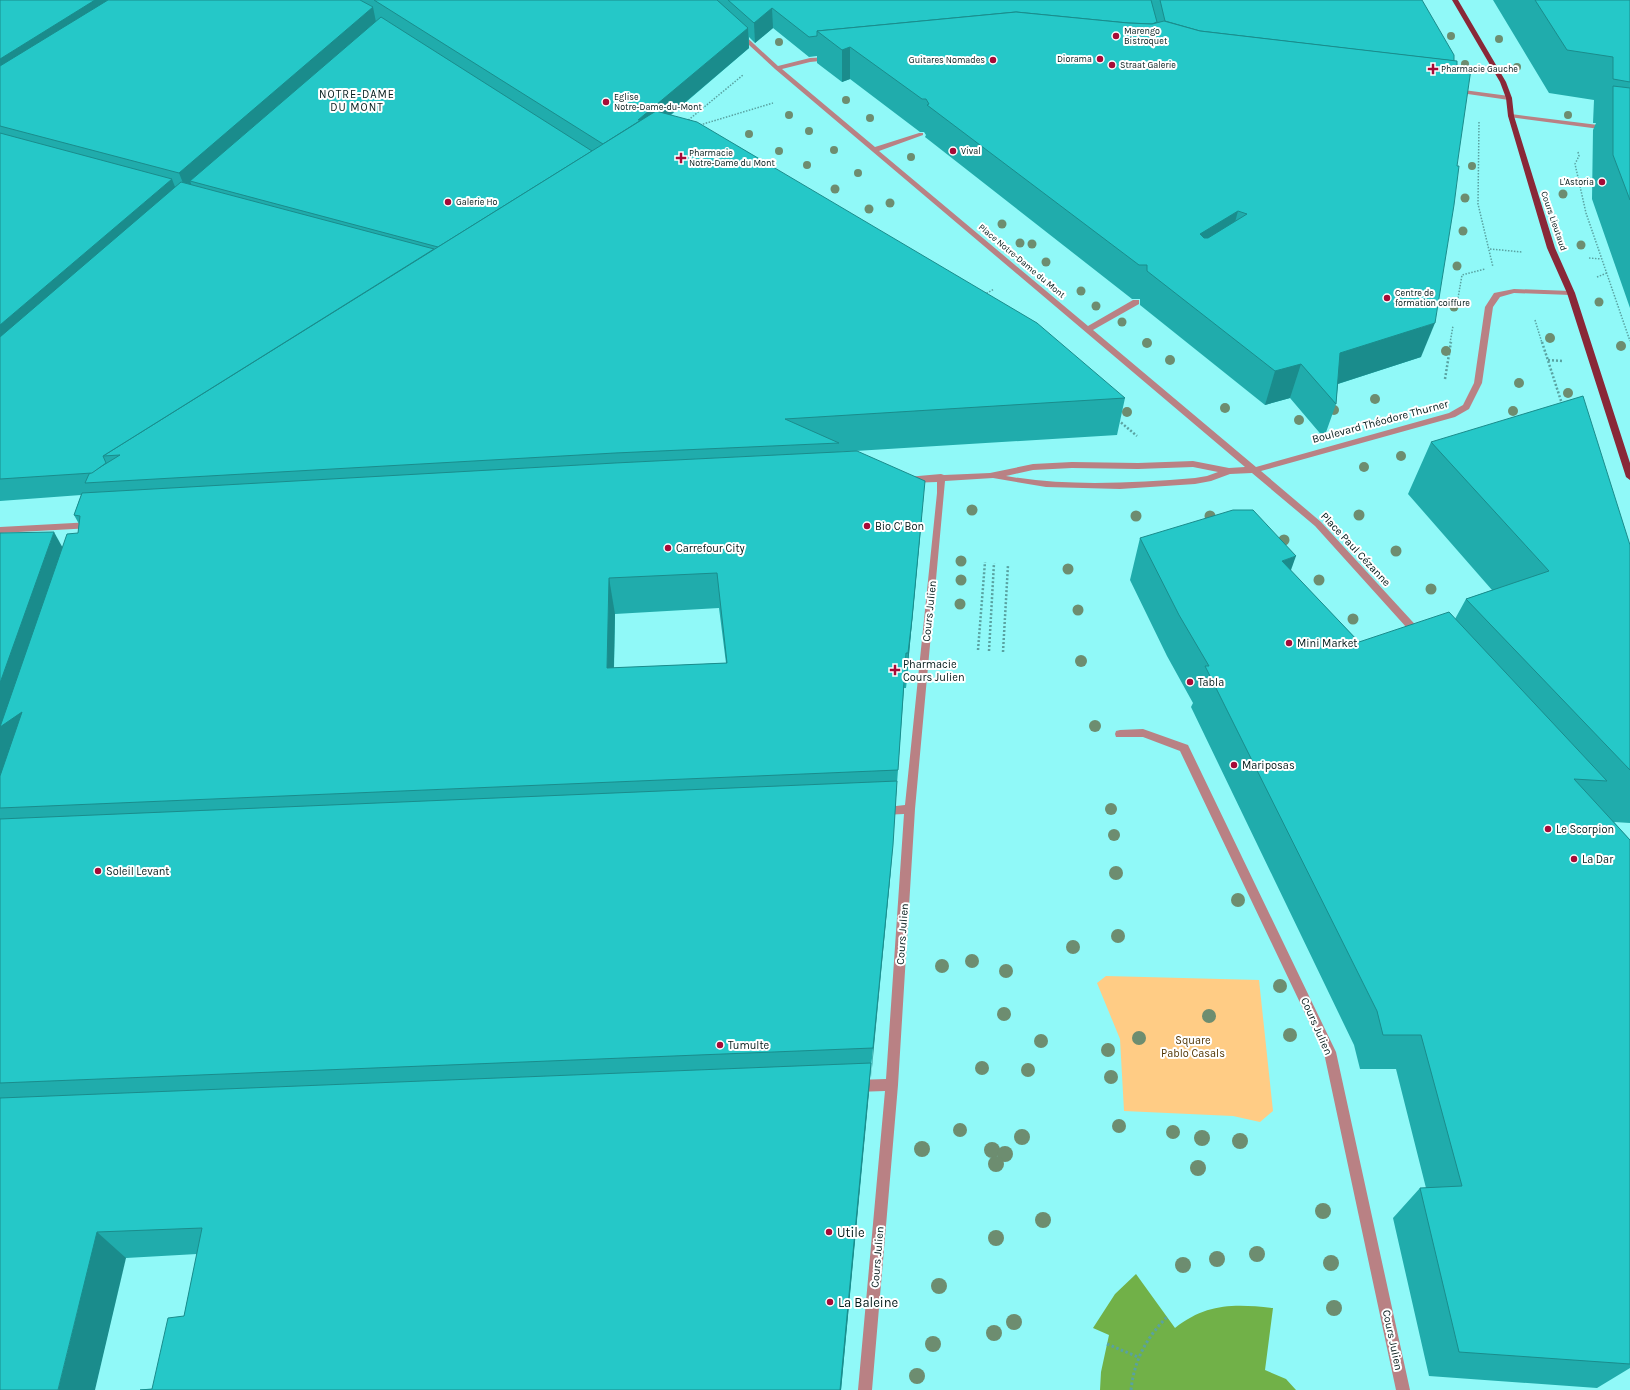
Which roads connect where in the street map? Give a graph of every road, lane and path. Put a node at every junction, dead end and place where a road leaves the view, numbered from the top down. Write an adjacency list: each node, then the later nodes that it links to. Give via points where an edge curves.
1 (1455, 0): 7 (main road, Cours Lieutaud, via 1503,82)
2 (735, 30): 4 (street, Place Notre-Dame du Mont)
3 (841, 57): 4 (street, via 810,60)
4 (777, 68): 15 (street, Place Notre-Dame du Mont)
5 (747, 72): 11 (path)
6 (1452, 90): 7 (street)
7 (1509, 98): 10 (main road, Cours Lieutaud)
8 (773, 102): 12 (path)
9 (1479, 115): 19 (path, via 1478,204 1494,266 1462,275)
10 (1511, 116): 13 (street); 17 (main road, Cours Lieutaud, via 1551,248)
11 (684, 124)
12 (694, 127)
13 (1630, 131)
14 (921, 134): 15 (street)
15 (874, 150): 22 (street, Place Notre-Dame du Mont)
16 (1579, 156): 23 (path, via 1574,164 1586,214)
17 (1571, 293): 28 (street, Boulevard Théodore Thurner, via 1514,291 1497,295 1489,307 1478,383 1466,407 1452,415); 32 (main road, Cours Lieutaud)
18 (1136, 302): 22 (street)
19 (1457, 306)
20 (1532, 313): 25 (path)
21 (1454, 322): 24 (path)
22 (1088, 329): 28 (street, Place Notre-Dame du Mont)
23 (1630, 341)
24 (1444, 384)
25 (1562, 405)
26 (1114, 416): 27 (path)
27 (1140, 439)
28 (1254, 470): 29 (street, Boulevard Théodore Thurner); 39 (street, Place Paul Cézanne, via 1318,524)
29 (1229, 471): 30 (street, Boulevard Théodore Thurner, via 1193,464 1072,465 1033,467); 30 (street, Boulevard Théodore Thurner, via 1195,481 1103,487 1032,484)
30 (990, 476): 31 (street)
31 (941, 477): 33 (street); 44 (street, Cours Julien)
32 (1630, 477)
33 (895, 480)
34 (98, 525): 35 (street)
35 (6, 532)
36 (985, 562): 40 (path)
37 (994, 563): 41 (path)
38 (1008, 565): 42 (path)
39 (1423, 639)
40 (978, 650)
41 (989, 651)
42 (1003, 652)
43 (1120, 734): 53 (street, Cours Julien, via 1143,733 1184,748 1330,1052)
44 (910, 809): 45 (street); 46 (street, Cours Julien)
45 (872, 811)
46 (892, 1085): 47 (street); 51 (street, Cours Julien)
47 (846, 1087)
48 (1167, 1317): 50 (path, via 1148,1339)
49 (1107, 1344): 50 (path)
50 (1138, 1357): 52 (path)
51 (865, 1390)
52 (1131, 1390)
53 (1403, 1390)

